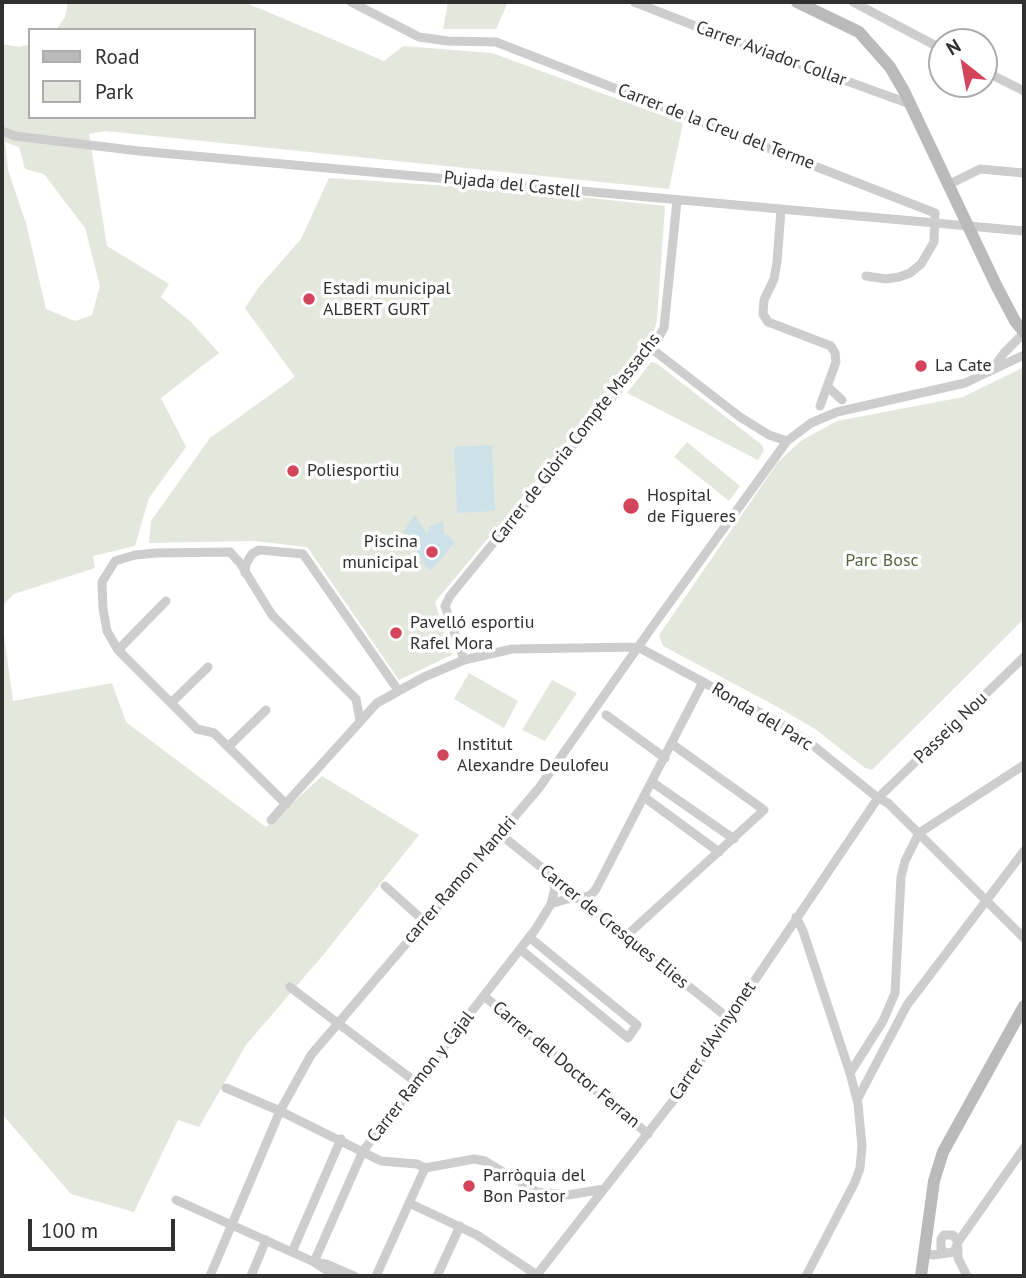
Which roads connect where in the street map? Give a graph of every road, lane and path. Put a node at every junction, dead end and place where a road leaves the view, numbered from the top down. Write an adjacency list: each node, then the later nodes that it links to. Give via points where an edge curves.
1 (351, 2): 14 (street, Carrer de la Creu del Terme, via 419,37 496,42 935,213)
2 (634, 2): 8 (street, Carrer Aviador Collar)
3 (797, 2): 8 (main road, via 864,37 890,67)
4 (853, 2): 5 (street)
5 (928, 42)
6 (998, 78): 7 (street)
7 (1024, 91)
8 (910, 103): 11 (main road)
9 (2, 131): 12 (street, Pujada del Castell, via 139,151)
10 (1024, 173): 11 (street, via 980,169)
11 (948, 185): 15 (main road)
12 (677, 201): 13 (street, Pujada del Castell); 20 (street, Carrer de Glòria Compte Massachs, via 664,328)
13 (781, 210): 14 (street, Pujada del Castell); 23 (street, via 777,262 763,314 768,322 831,346 836,362)
14 (935, 224): 15 (street, Pujada del Castell); 17 (street, via 929,254 910,273 886,279)
15 (969, 226): 16 (street, Pujada del Castell); 18 (main road, via 1007,307)
16 (1024, 231)
17 (866, 276)
18 (1024, 332): 22 (street)
19 (1024, 344): 21 (street)
20 (652, 349): 26 (street, via 740,417); 32 (street, Carrer de Glòria Compte Massachs, via 450,596 445,606)
21 (1021, 356): 22 (street)
22 (994, 367): 26 (street, via 965,383 837,412)
23 (828, 387): 24 (street); 25 (street)
24 (842, 400)
25 (820, 406)
26 (787, 441): 29 (street, carrer Ramon Mandri)
27 (245, 575): 30 (street, via 230,552 156,553 115,561 102,582 107,631); 35 (street, via 246,564 259,550 303,554); 36 (street, via 272,615)
28 (166, 601): 30 (street)
29 (638, 647): 32 (street, via 512,649); 34 (street, Ronda del Parc); 52 (street, carrer Ramon Mandri, via 564,754)
30 (118, 650): 37 (street)
31 (1024, 659): 48 (street, Passeig Nou)
32 (464, 660): 35 (street)
33 (208, 667): 37 (street)
34 (703, 682): 42 (street); 48 (street, Ronda del Parc, via 783,725)
35 (398, 690): 38 (street)
36 (356, 699): 38 (street); 41 (street)
37 (171, 703): 43 (street, via 197,729 214,733)
38 (377, 704): 41 (street)
39 (266, 710): 43 (street)
40 (607, 715): 44 (street)
41 (360, 720): 49 (street)
42 (672, 744): 44 (street); 53 (street, via 764,810)
43 (228, 747): 49 (street)
44 (665, 758): 46 (street)
45 (1024, 765): 51 (street)
46 (652, 782): 47 (street); 53 (street)
47 (644, 797): 55 (street); 58 (street, via 596,889)
48 (878, 798): 51 (street, Ronda del Parc); 61 (street, Carrer d'Avinyonet)
49 (286, 803): 50 (street)
50 (271, 820)
51 (919, 833): 59 (street, Ronda del Parc); 72 (street, via 901,877 895,993)
52 (500, 834): 56 (street, Carrer de Cresques Elies); 62 (street, carrer Ramon Mandri)
53 (734, 839): 55 (street)
54 (1024, 851): 59 (street)
55 (719, 852): 64 (street)
56 (551, 877): 58 (street, Carrer de Cresques Elies); 60 (street, via 555,888)
57 (385, 886): 62 (street)
58 (581, 898): 60 (street); 64 (street, Carrer de Cresques Elies)
59 (986, 900): 65 (street, Ronda del Parc); 75 (street, via 907,1006)
60 (551, 904): 63 (street, Carrer Ramon y Cajal)
61 (796, 917): 70 (street, Carrer d'Avinyonet); 72 (street)
62 (424, 921): 71 (street, carrer Ramon Mandri)
63 (529, 937): 66 (street, Carrer Ramon y Cajal); 66 (street, via 637,1025 628,1038)
64 (625, 937): 70 (street, Carrer de Cresques Elies)
65 (1024, 938)
66 (520, 949): 68 (street, Carrer Ramon y Cajal)
67 (290, 987): 71 (street)
68 (484, 996): 73 (street, Carrer Ramon y Cajal); 77 (street, Carrer del Doctor Ferran)
69 (1024, 1006): 87 (main road, via 943,1152)
70 (728, 1018): 77 (street, Carrer d'Avinyonet)
71 (338, 1022): 73 (street); 76 (street, carrer Ramon Mandri, via 311,1055)
72 (850, 1073): 75 (street)
73 (417, 1083): 80 (street, Carrer Ramon y Cajal)
74 (226, 1088): 76 (street)
75 (857, 1100): 101 (street, via 860,1168)
76 (281, 1111): 78 (street); 85 (street, carrer Ramon Mandri)
77 (648, 1134): 82 (street, Carrer d'Avinyonet)
78 (341, 1139): 80 (street); 91 (street, Carrer Ramon y Cajal)
79 (1024, 1148): 90 (street)
80 (363, 1152): 81 (street, via 382,1161); 93 (street, Carrer Ramon y Cajal)
81 (425, 1168): 82 (street, via 474,1159 537,1192 568,1195); 84 (street)
82 (605, 1188): 94 (street, Carrer d'Avinyonet)
83 (176, 1200): 85 (street)
84 (410, 1203): 86 (street); 99 (street)
85 (232, 1224): 89 (street); 95 (street, carrer Ramon Mandri)
86 (460, 1226): 94 (street); 100 (street)
87 (927, 1230): 88 (street, via 941,1231); 92 (main road)
88 (944, 1236): 90 (street, via 949,1234); 90 (street, via 940,1244)
89 (266, 1240): 91 (street); 96 (street)
90 (956, 1246): 92 (street, via 933,1255); 103 (street)
91 (292, 1252): 93 (street)
92 (924, 1253): 102 (main road)
93 (314, 1262): 97 (street); 98 (street)
94 (537, 1275)
95 (210, 1276)
96 (251, 1276)
97 (335, 1276)
98 (354, 1276)
99 (376, 1276)
100 (437, 1276)
101 (806, 1276)
102 (921, 1276)
103 (967, 1276)

